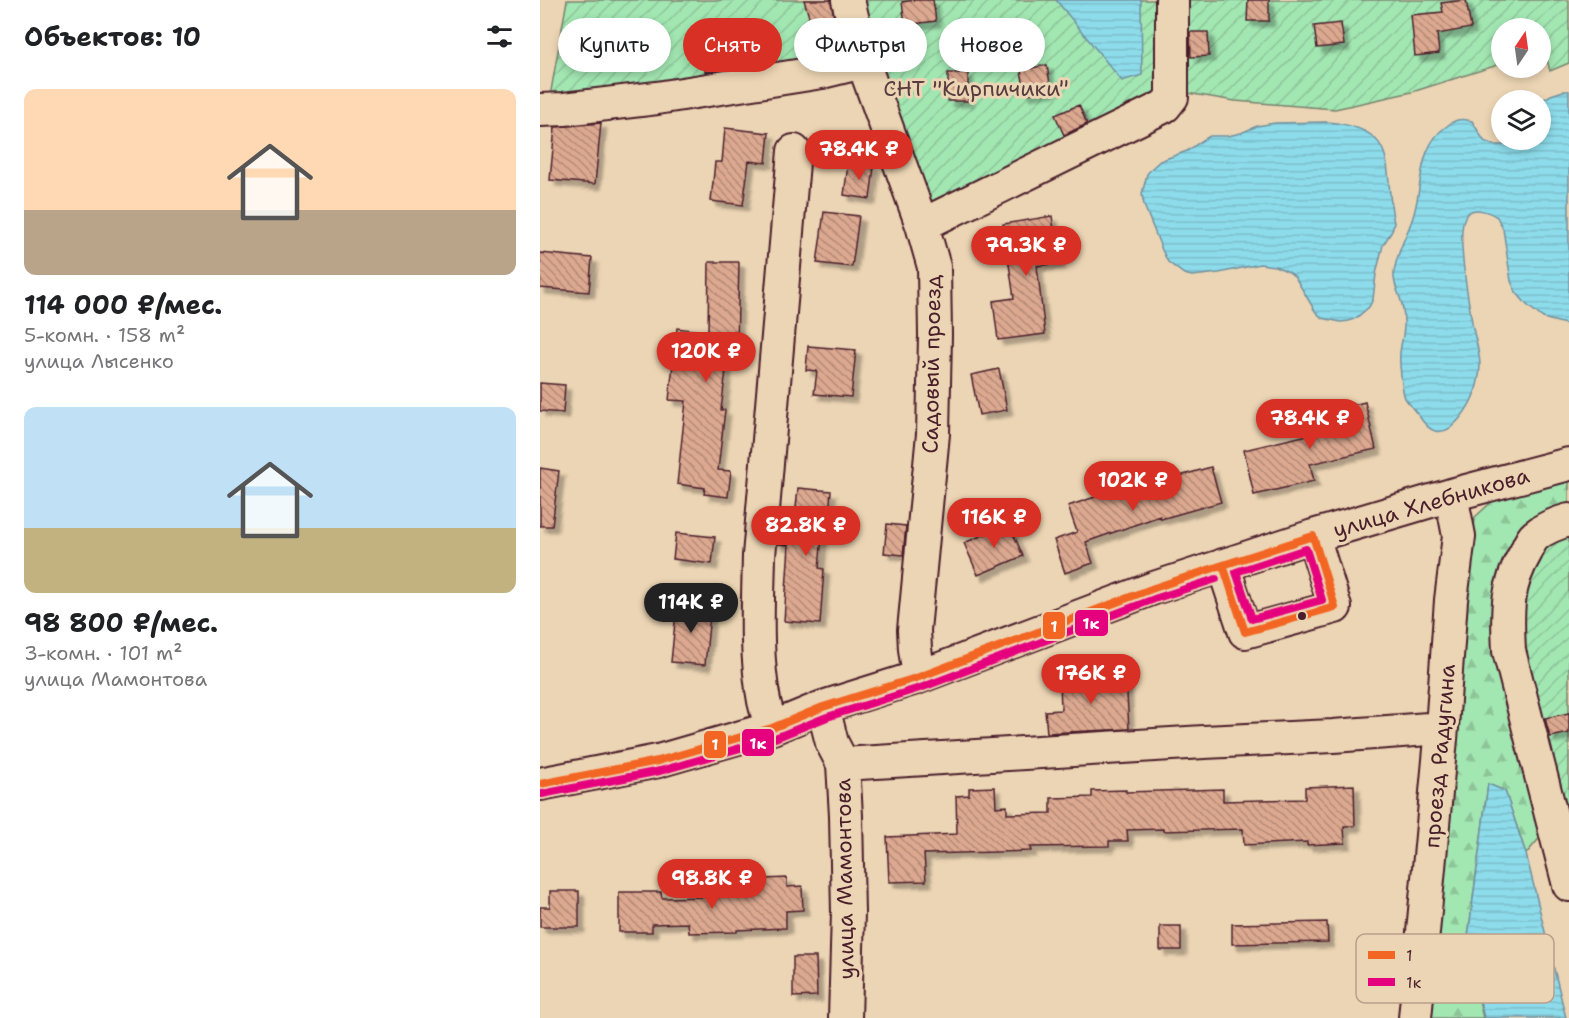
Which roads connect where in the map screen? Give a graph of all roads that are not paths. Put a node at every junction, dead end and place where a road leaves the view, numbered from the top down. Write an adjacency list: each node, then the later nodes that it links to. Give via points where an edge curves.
1 (848, 0): 3 (street, Садовый проезд)
2 (1172, 0): 8 (street, via 1172,97 1165,106)
3 (852, 18)
4 (822, 72): 6 (street, via 657,98)
5 (867, 72): 8 (street, Садовый проезд)
6 (540, 110)
7 (794, 151): 16 (street, via 759,556 759,663)
8 (922, 225): 14 (street, Садовый проезд, via 934,267 935,335 933,434 914,630)
9 (1569, 464): 10 (street, улица Хлебникова)
10 (1450, 495): 12 (street, улица Хлебникова); 17 (street, проезд Радугина, via 1459,536)
11 (1569, 520): 20 (street, via 1534,537 1510,586 1507,615 1509,651)
12 (1313, 536): 13 (street, улица Хлебникова); 13 (street, via 1335,607 1245,632)
13 (1223, 565): 14 (street, улица Хлебникова)
14 (919, 677): 15 (street, улица Хлебникова)
15 (824, 707): 16 (street, улица Хлебникова); 18 (street, улица Мамонтова, via 832,743)
16 (772, 728): 19 (street, улица Хлебникова, via 658,761)
17 (1442, 728): 18 (street); 21 (street, проезд Радугина)
18 (843, 764): 23 (street, улица Мамонтова, via 848,913)
19 (540, 784)
20 (1569, 885)
21 (1423, 934)
22 (1416, 1003): 24 (street, проезд Радугина)
23 (845, 1018)
24 (1415, 1018)

